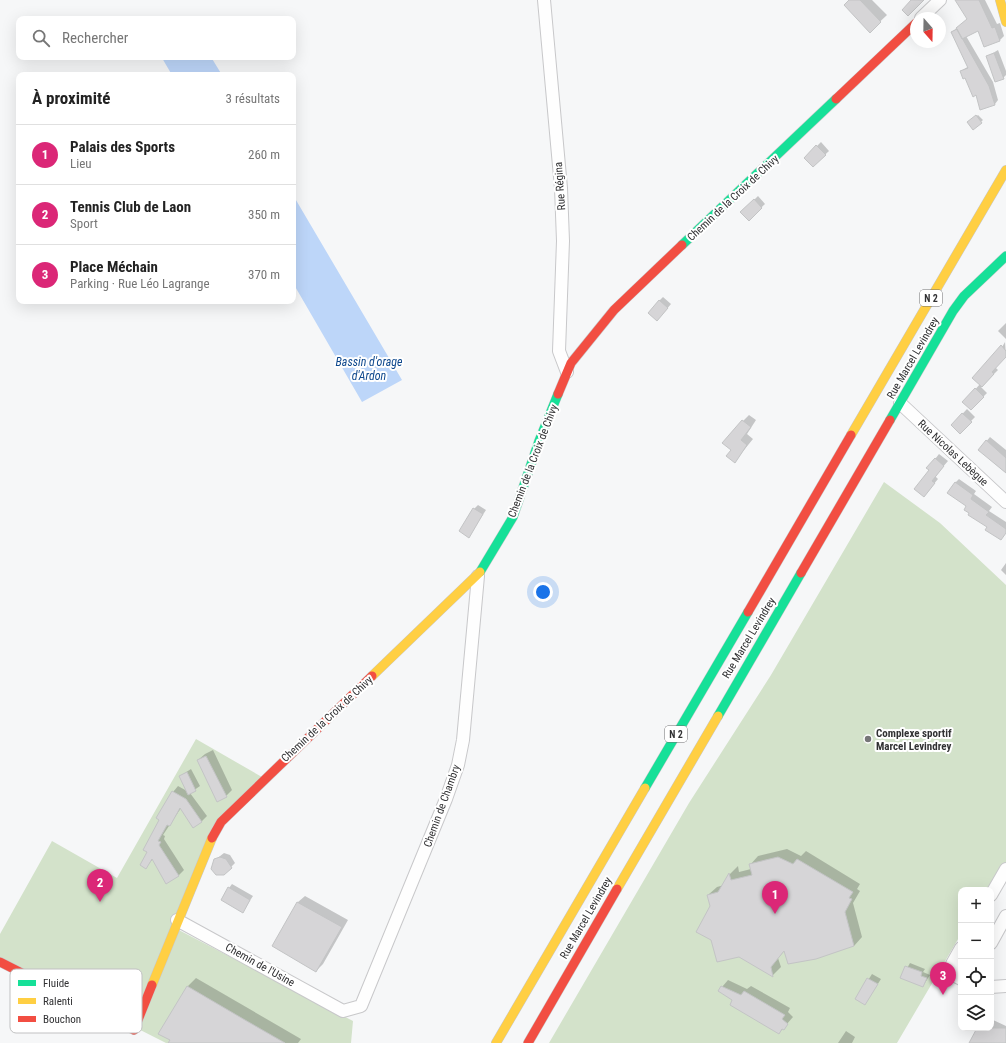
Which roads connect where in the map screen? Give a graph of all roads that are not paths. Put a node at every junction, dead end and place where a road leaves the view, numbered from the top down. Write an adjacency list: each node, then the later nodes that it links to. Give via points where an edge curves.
1 (544, 0): 9 (street, Rue Régina, via 561,188 563,240 559,351)
2 (940, 0): 4 (street)
3 (1000, 0): 5 (street)
4 (927, 12)
5 (1006, 22)
6 (910, 29): 9 (street, Chemin de la Croix de Chivy, via 614,310 571,363)
7 (1006, 170): 26 (street, N 2)
8 (1006, 256): 10 (street, Rue Marcel Levindrey, via 964,296 953,311)
9 (567, 372): 12 (street, Chemin de la Croix de Chivy, via 539,441 513,517)
10 (900, 403): 11 (street, Rue Nicolas Lebègue); 27 (street, Rue Marcel Levindrey)
11 (1006, 502)
12 (478, 576): 16 (street, Chemin de la Croix de Chivy, via 221,822 210,841); 25 (street, Chemin de Chambry, via 467,703 458,766 361,1006)
13 (1006, 869): 14 (street)
14 (994, 890)
15 (1006, 916): 17 (street)
16 (178, 920): 24 (street, Chemin de la Croix de Chivy); 25 (street, Chemin de l'Usine)
17 (994, 938)
18 (958, 953): 21 (street, via 952,964)
19 (0, 962): 20 (street, Chemin de la Croix de Chivy)
20 (14, 969)
21 (957, 977)
22 (1006, 986): 23 (street)
23 (994, 987)
24 (142, 1010)
25 (343, 1011)
26 (496, 1043)
27 (528, 1043)

